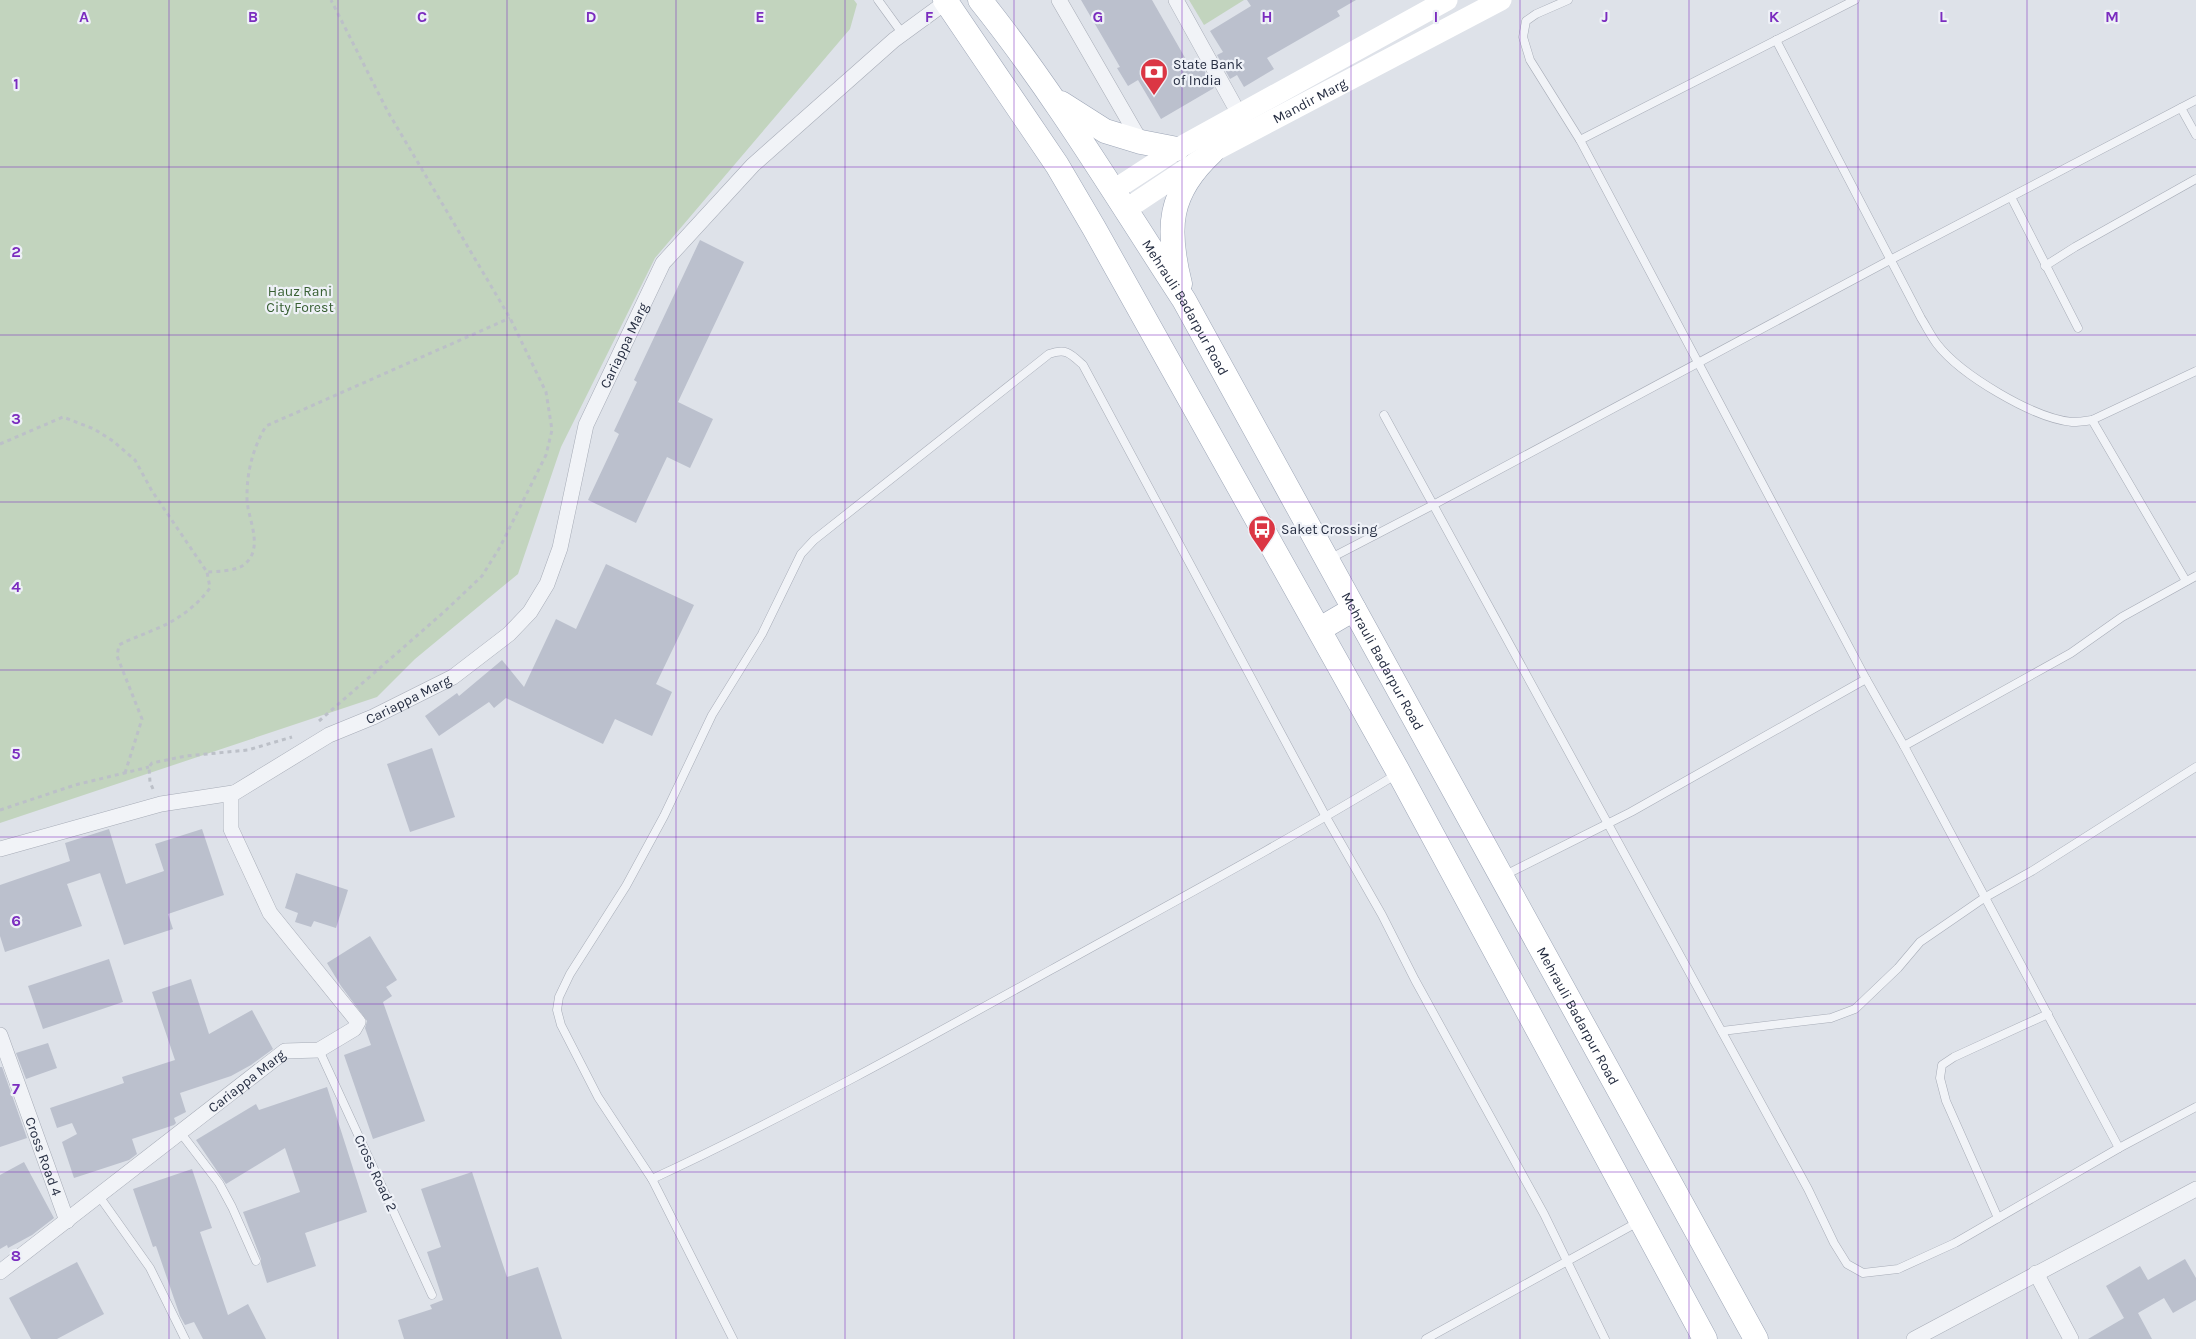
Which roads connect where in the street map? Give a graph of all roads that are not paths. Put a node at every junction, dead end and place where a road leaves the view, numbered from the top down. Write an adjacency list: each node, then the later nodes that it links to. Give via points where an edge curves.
1 (878, 0): 10 (lane)
2 (980, 0): 12 (main road, Mehrauli Badarpur Road)
3 (1059, 0): 18 (street)
4 (1176, 0): 15 (street)
5 (1447, 0): 15 (main road, Mandir Marg)
6 (1501, 0): 20 (main road, Mandir Marg)
7 (1568, 0): 17 (lane, via 1526,21 1524,37 1530,60)
8 (1855, 0): 11 (lane)
9 (945, 1): 10 (street, Cariappa Marg); 37 (main road, via 1058,165)
10 (902, 33): 42 (street, Cariappa Marg, via 753,165 663,263 586,425 560,548 547,584 530,612 509,634 453,677 329,735)
11 (1776, 40): 17 (lane); 24 (lane)
12 (1051, 97): 18 (main road, via 1105,132); 23 (main road, Mehrauli Badarpur Road)
13 (2196, 100): 14 (lane)
14 (2181, 108): 16 (lane); 22 (lane)
15 (1239, 114): 19 (main road, Mandir Marg)
16 (2196, 135)
17 (1580, 140): 28 (lane)
18 (1141, 142): 19 (main road)
19 (1177, 149): 23 (main road, Mandir Marg)
20 (1212, 152): 23 (main road, Mandir Marg); 26 (main road, via 1189,176 1173,218 1172,252)
21 (2196, 180): 25 (lane)
22 (2011, 197): 24 (lane); 25 (lane)
23 (1120, 200): 26 (main road, Mehrauli Badarpur Road)
24 (1890, 260): 28 (lane); 31 (lane, via 1938,344 1963,370 1989,387 2051,416 2073,422)
25 (2045, 266): 27 (lane)
26 (1184, 300): 33 (main road, Mehrauli Badarpur Road)
27 (2078, 328)
28 (1699, 363): 32 (lane); 38 (lane)
29 (2196, 371): 31 (lane)
30 (1384, 415): 32 (lane)
31 (2092, 420): 35 (lane)
32 (1433, 506): 33 (lane); 44 (lane)
33 (1327, 560): 36 (main road, Mehrauli Badarpur Road)
34 (2196, 576): 35 (lane)
35 (2186, 581): 39 (lane, via 2071,652)
36 (1354, 609): 37 (main road); 46 (main road, Mehrauli Badarpur Road)
37 (1320, 629): 41 (main road)
38 (1866, 679): 39 (lane); 44 (lane)
39 (1904, 746): 47 (lane)
40 (2196, 767): 47 (lane)
41 (1399, 773): 43 (lane); 59 (main road)
42 (233, 793): 45 (street, via 161,804); 51 (street, Cariappa Marg, via 231,829 270,913 358,1022 354,1029)
43 (1326, 818): 55 (lane, via 928,1038 760,1127); 55 (lane, via 1083,365 1071,354 1060,350 1049,354 814,540 801,554 762,634 712,716 641,860 563,987 557,1010 561,1025 598,1097); 61 (lane, via 1490,1112)
44 (1608, 824): 46 (lane); 49 (lane)
45 (0, 849)
46 (1502, 877): 71 (main road, Mehrauli Badarpur Road)
47 (1984, 898): 48 (lane); 49 (lane, via 1920,942 1855,1009 1831,1018)
48 (2048, 1014): 54 (lane); 58 (lane, via 1942,1065 1940,1078 1946,1101)
49 (1722, 1031): 58 (lane, via 1848,1264 1864,1273 1898,1269 1954,1244)
50 (0, 1035): 60 (street, Cross Road 4)
51 (319, 1050): 53 (street, Cariappa Marg, via 285,1051); 65 (lane, Cross Road 2)
52 (2196, 1107): 54 (lane)
53 (180, 1132): 57 (street, Cariappa Marg); 62 (lane, via 219,1183)
54 (2119, 1148): 58 (lane)
55 (652, 1179): 67 (lane)
56 (2196, 1189): 64 (street)
57 (99, 1196): 60 (street, Cariappa Marg); 66 (lane, via 150,1268)
58 (1998, 1218)
59 (1641, 1220): 61 (lane); 70 (main road)
60 (67, 1221): 63 (street, Cariappa Marg)
61 (1567, 1260): 68 (lane); 69 (lane)
62 (256, 1261)
63 (0, 1272)
64 (2036, 1274): 72 (street); 73 (street)
65 (432, 1295)
66 (185, 1339)
67 (733, 1339)
68 (1426, 1339)
69 (1606, 1339)
70 (1705, 1339)
71 (1756, 1339)
72 (1914, 1339)
73 (2071, 1339)

